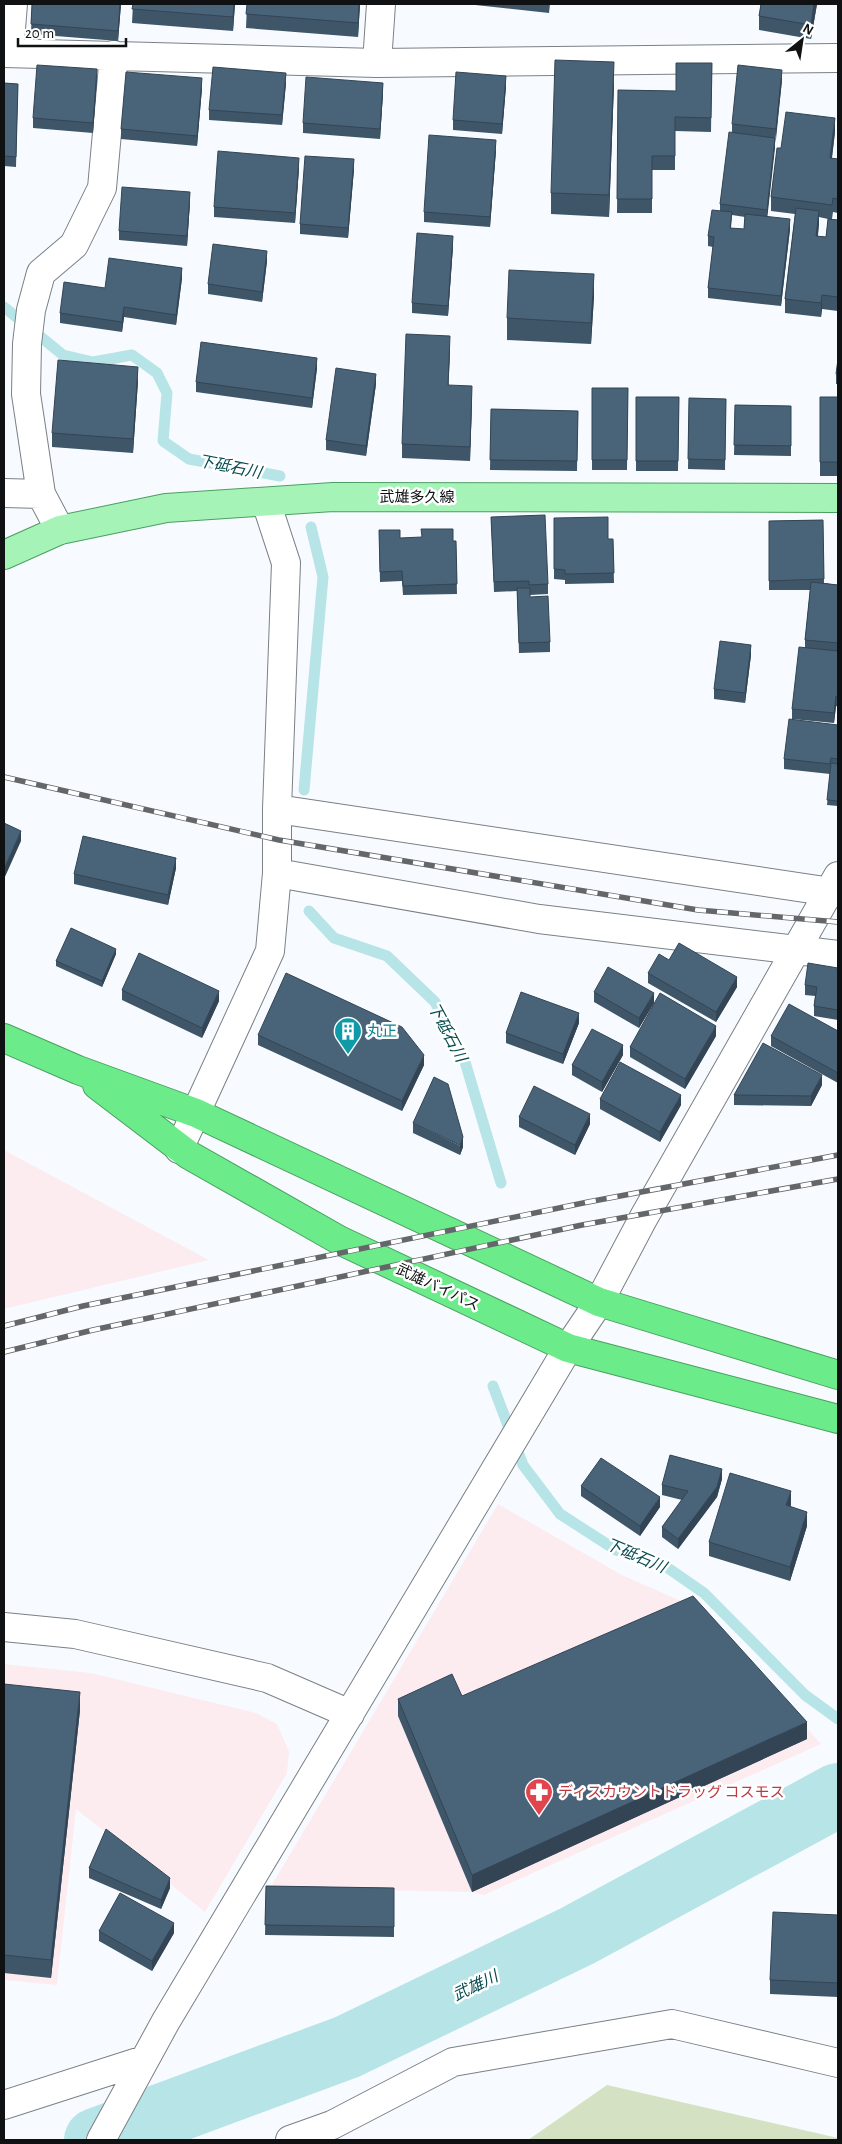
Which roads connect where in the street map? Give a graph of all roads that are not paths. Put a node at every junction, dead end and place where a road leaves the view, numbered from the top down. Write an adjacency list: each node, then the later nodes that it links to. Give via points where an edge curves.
1 (13, 4): 3 (street)
2 (381, 4): 6 (street)
3 (6, 53): 4 (street)
4 (114, 55): 6 (street); 8 (street, via 102,188 74,245 41,273 31,310 26,394)
5 (838, 58): 6 (street)
6 (377, 63)
7 (4, 493): 8 (street)
8 (41, 494): 11 (street)
9 (838, 498): 10 (main road, 武雄多久線, via 333,497)
10 (266, 502): 11 (main road, 武雄多久線, via 166,508); 13 (street, via 286,563)
11 (60, 530): 12 (main road, 武雄多久線)
12 (4, 555)
13 (277, 809): 14 (street); 15 (street)
14 (277, 873): 16 (street, via 539,919); 20 (street, via 270,952)
15 (836, 887): 16 (street)
16 (797, 951): 17 (street); 22 (street, via 644,1217)
17 (838, 955)
18 (4, 1038): 19 (highway, 武雄バイパス)
19 (78, 1070): 20 (highway, 武雄バイパス); 21 (highway, 武雄バイパス)
20 (196, 1113): 21 (street); 22 (highway, 武雄バイパス)
21 (179, 1149): 23 (highway, 武雄バイパス, via 339,1240)
22 (599, 1302): 23 (street); 24 (highway, 武雄バイパス)
23 (568, 1348): 25 (highway, 武雄バイパス); 27 (street)
24 (838, 1375)
25 (838, 1419)
26 (4, 1627): 27 (street, via 75,1634 267,1678)
27 (350, 1714): 28 (street)
28 (144, 2060): 30 (street); 31 (street)
29 (838, 2063): 32 (street, via 672,2024 453,2062 332,2125)
30 (4, 2105)
31 (101, 2140)
32 (290, 2140)

